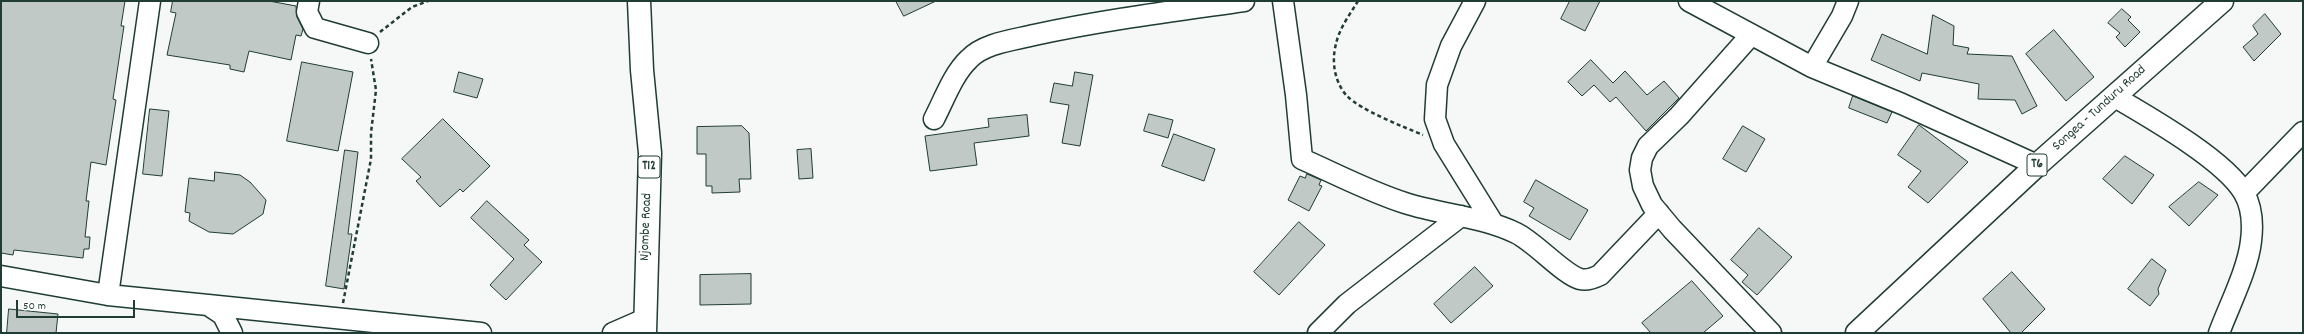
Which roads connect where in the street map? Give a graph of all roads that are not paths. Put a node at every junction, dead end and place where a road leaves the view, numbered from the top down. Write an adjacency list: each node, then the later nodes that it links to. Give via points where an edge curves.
1 (150, 1): 22 (street)
2 (309, 1): 11 (street, via 307,12 316,28)
3 (639, 1): 24 (highway, Njombe Road / T12, via 650,153)
4 (1244, 1): 14 (street, via 1077,26 986,49 969,58 959,71)
5 (1283, 1): 19 (street, via 1302,159 1405,203)
6 (1475, 1): 20 (street, via 1451,46 1437,85 1435,119 1444,144)
7 (1689, 1): 10 (street)
8 (1848, 1): 12 (street)
9 (2222, 1): 13 (highway, Songea - Tunduru Road / T6)
10 (1750, 36): 12 (street); 18 (street, via 1679,116 1648,146 1640,170 1643,186)
11 (368, 43)
12 (1812, 67): 16 (street, via 1902,104)
13 (2115, 97): 16 (highway, Songea - Tunduru Road / T6); 17 (street, via 2178,136 2223,168)
14 (934, 119)
15 (2303, 132): 17 (street)
16 (2037, 165): 30 (highway, Songea - Tunduru Road / T6)
17 (2244, 193): 31 (street, via 2252,216 2251,242)
18 (1659, 213): 20 (street, via 1600,275 1590,279 1573,276 1517,233); 29 (street)
19 (1461, 216): 20 (street); 28 (street, via 1347,304)
20 (1493, 223)
21 (1, 276): 22 (street)
22 (108, 295): 23 (street)
23 (208, 305): 25 (street, via 223,315); 26 (street)
24 (645, 326): 27 (street)
25 (232, 333)
26 (481, 333)
27 (613, 333)
28 (1318, 333)
29 (1771, 333)
30 (1857, 333)
31 (2219, 333)

